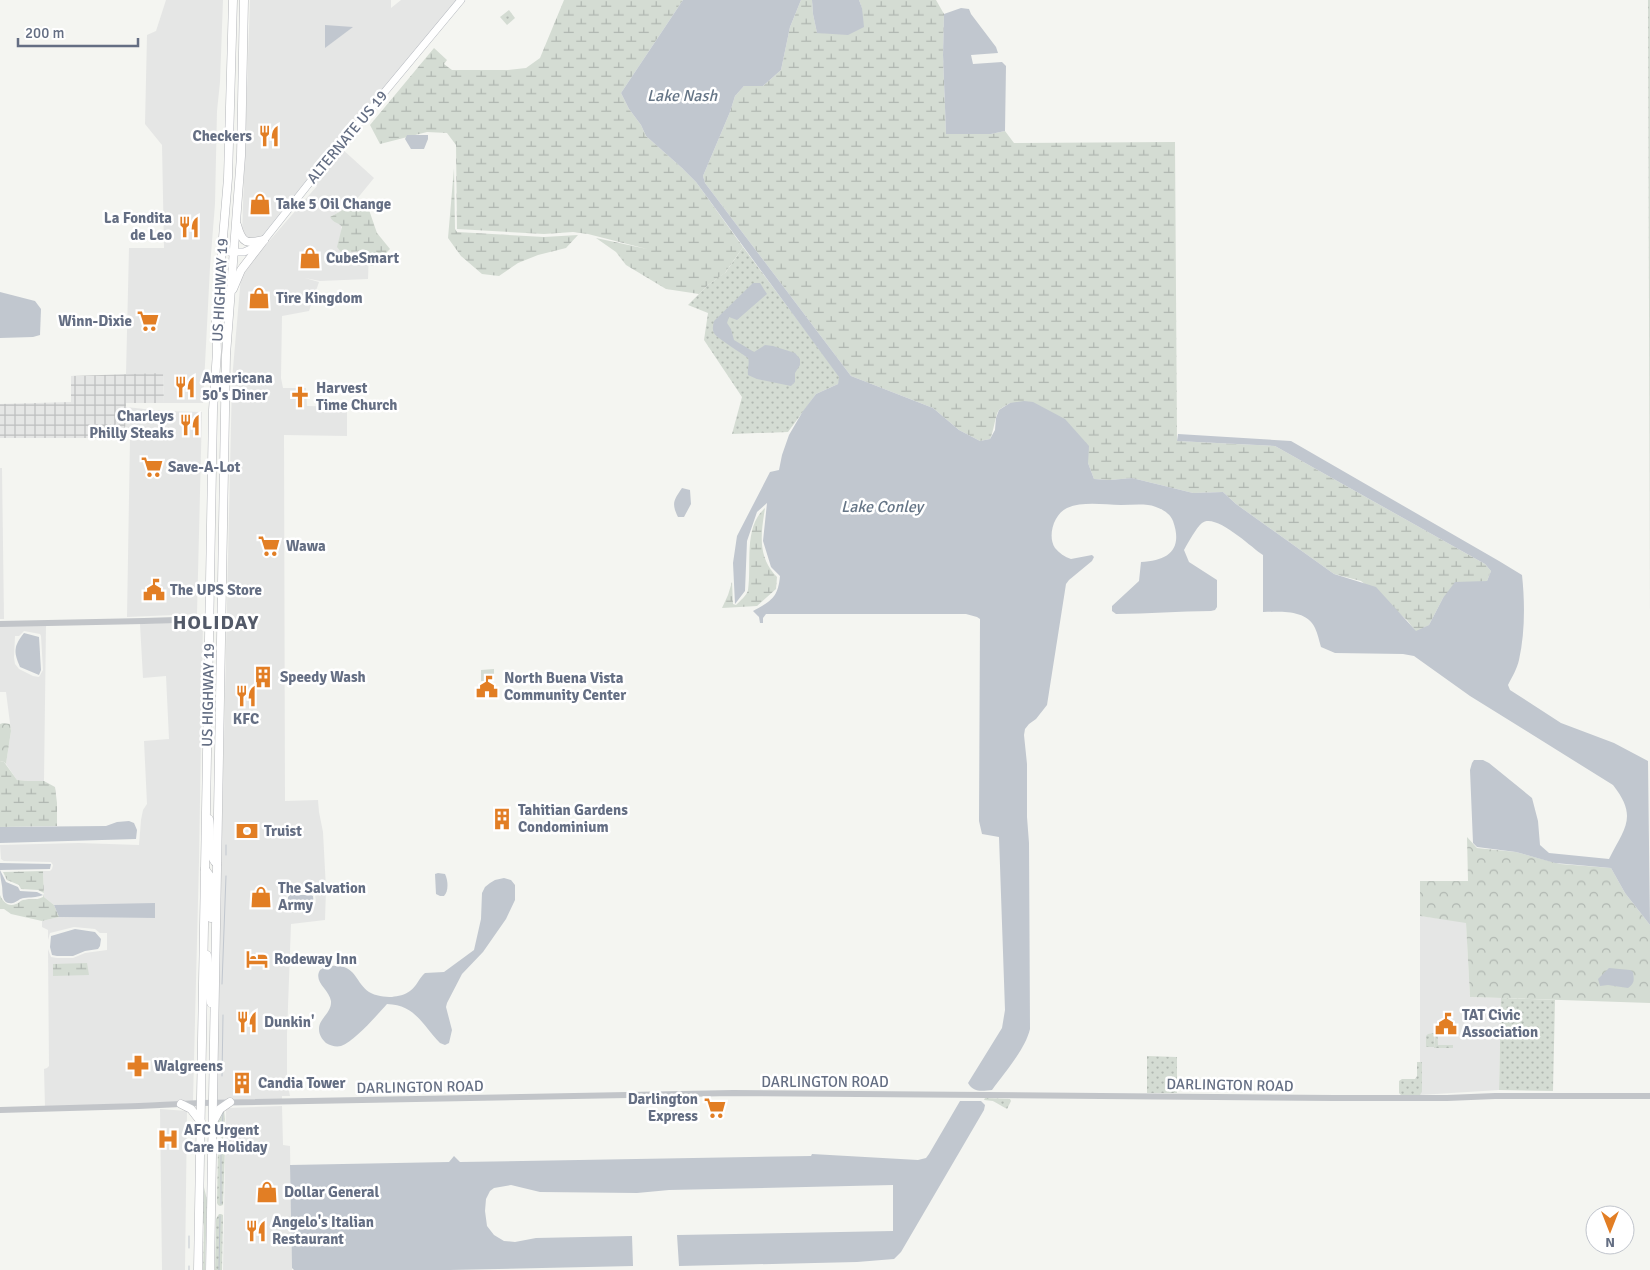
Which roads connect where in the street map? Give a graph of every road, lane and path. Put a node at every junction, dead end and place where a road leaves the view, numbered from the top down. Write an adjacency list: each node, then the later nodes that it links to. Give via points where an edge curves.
1 (233, 0): 4 (highway, US HIGHWAY 19)
2 (244, 0): 5 (highway, US HIGHWAY 19)
3 (461, 0): 9 (main road, ALTERNATE US 19)
4 (232, 44): 5 (highway, via 236,55 236,80); 6 (highway, US HIGHWAY 19)
5 (242, 85): 7 (highway, US HIGHWAY 19)
6 (231, 100): 7 (highway, via 238,107); 10 (highway, US HIGHWAY 19)
7 (240, 171): 8 (highway, US HIGHWAY 19)
8 (236, 222): 9 (highway, via 244,240); 11 (highway, US HIGHWAY 19)
9 (264, 240): 11 (main road, ALTERNATE US 19, via 247,251); 12 (highway, via 241,270)
10 (222, 252): 11 (main road, ALTERNATE US 19); 13 (highway, US HIGHWAY 19, via 216,321)
11 (233, 252): 12 (highway, US HIGHWAY 19)
12 (229, 298): 14 (highway, US HIGHWAY 19)
13 (217, 352): 14 (highway, via 219,399); 16 (highway, US HIGHWAY 19)
14 (225, 410): 15 (highway, US HIGHWAY 19)
15 (221, 617): 16 (street); 19 (highway, US HIGHWAY 19)
16 (210, 619): 17 (street); 18 (highway, US HIGHWAY 19)
17 (0, 624)
18 (206, 805): 19 (highway, via 211,828 211,856); 20 (highway, US HIGHWAY 19)
19 (217, 864): 21 (highway, US HIGHWAY 19)
20 (205, 868): 21 (highway, via 211,881 211,929); 22 (highway, US HIGHWAY 19)
21 (216, 936): 23 (highway, US HIGHWAY 19)
22 (204, 938): 23 (highway, via 210,967 209,994); 26 (highway, US HIGHWAY 19)
23 (214, 1007): 27 (highway, US HIGHWAY 19)
24 (1650, 1096): 25 (street, DARLINGTON ROAD, via 1325,1098 704,1094)
25 (230, 1102): 27 (street, DARLINGTON ROAD); 31 (highway, via 217,1112)
26 (201, 1103): 27 (street, DARLINGTON ROAD); 28 (street, DARLINGTON ROAD); 30 (highway, US HIGHWAY 19)
27 (212, 1103): 31 (highway, US HIGHWAY 19)
28 (181, 1104): 29 (street, DARLINGTON ROAD); 30 (highway, via 191,1108)
29 (0, 1110)
30 (201, 1122): 32 (highway, US HIGHWAY 19)
31 (212, 1124): 33 (highway, US HIGHWAY 19)
32 (198, 1270)
33 (210, 1270)

